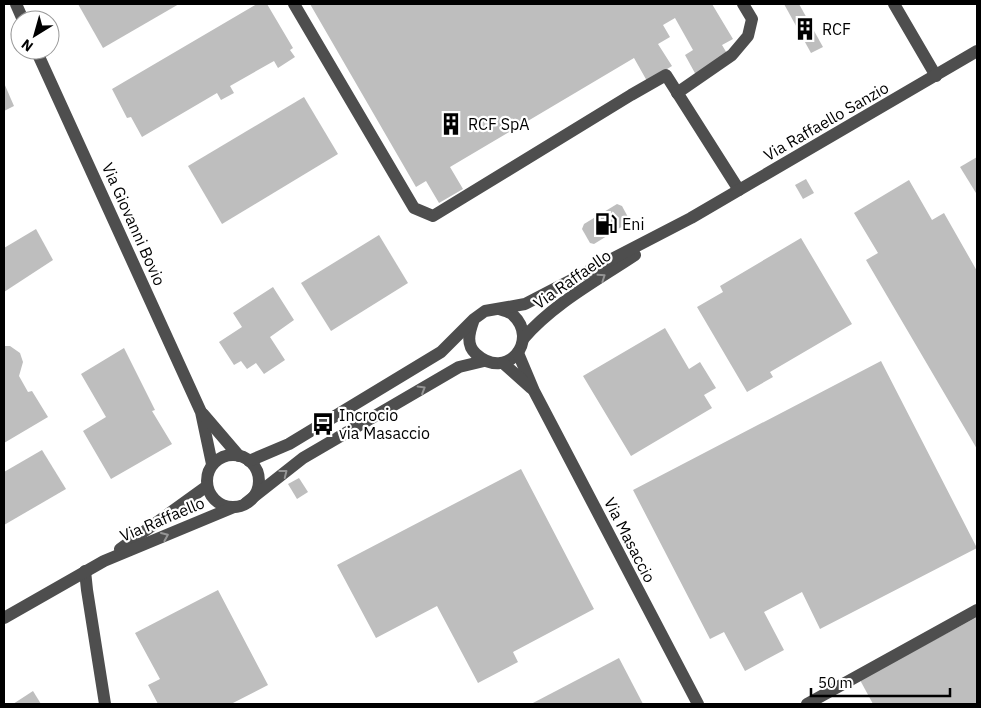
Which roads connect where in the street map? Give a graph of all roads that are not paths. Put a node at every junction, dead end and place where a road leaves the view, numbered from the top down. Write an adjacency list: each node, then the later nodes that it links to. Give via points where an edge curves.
1 (294, 4): 7 (street, via 414,208 433,216 666,76)
2 (743, 4): 7 (street, via 752,18 748,36 732,55)
3 (894, 4): 6 (street)
4 (977, 51): 6 (street, Via Raffaello Sanzio)
5 (41, 60): 17 (street, Via Giovanni Bovio)
6 (936, 76): 8 (street, Via Raffaello Sanzio)
7 (677, 93): 8 (street)
8 (739, 190): 9 (street, Via Raffaello Sanzio)
9 (691, 218): 10 (street, Via Raffaello, via 525,304); 12 (street, Via Raffaello, one-way to 9, via 557,307)
10 (499, 309): 11 (street, Via Raffaello, via 485,311); 12 (street, Via Raffaello, via 512,314 521,325)
11 (474, 320): 14 (street, via 468,335 472,350); 18 (street, Via Raffaello, via 441,352 289,444)
12 (523, 339): 13 (street, Via Raffaello)
13 (518, 353): 15 (street); 16 (street, Via Masaccio)
14 (484, 361): 15 (street, Via Raffaello); 21 (street, Via Raffaello, one-way to 14, via 303,458 458,367)
15 (503, 363): 16 (street, Via Masaccio)
16 (534, 391): 27 (street, Via Masaccio)
17 (201, 412): 18 (street, Via Giovanni Bovio); 19 (street, Via Giovanni Bovio)
18 (244, 458): 19 (street, Via Raffaello, via 230,455); 21 (street, via 257,472 258,484 252,498)
19 (212, 464): 20 (street, Via Raffaello)
20 (207, 486): 21 (street, Via Raffaello, via 221,504); 22 (street, Via Raffaello)
21 (240, 505): 22 (street, Via Raffaello, one-way to 21)
22 (104, 561): 23 (street, Via Raffaello)
23 (85, 571): 25 (street, Via Raffaello); 26 (street)
24 (977, 610): 28 (street)
25 (4, 618)
26 (105, 704)
27 (698, 704)
28 (808, 704)

